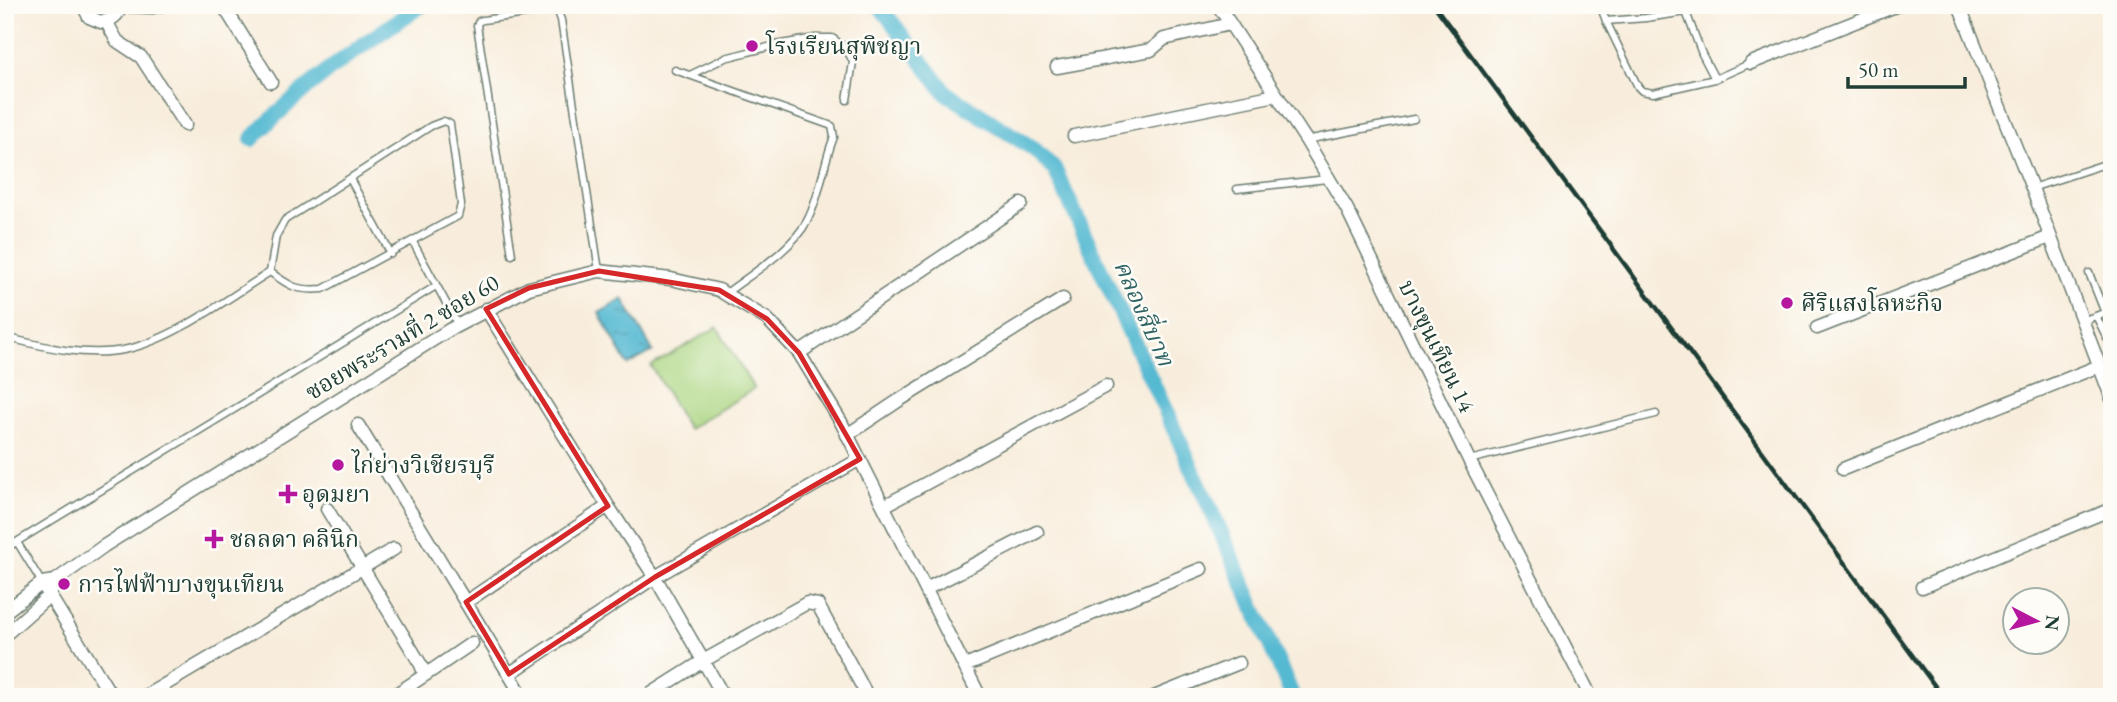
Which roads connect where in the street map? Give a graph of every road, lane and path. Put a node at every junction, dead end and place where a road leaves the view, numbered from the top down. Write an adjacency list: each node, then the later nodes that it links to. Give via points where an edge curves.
1 (83, 5): 10 (street, via 89,17)
2 (162, 5): 8 (street)
3 (223, 5): 18 (street)
4 (1218, 5): 12 (street, บางขุนเทียน 14)
5 (1600, 5): 11 (lane)
6 (1898, 5): 13 (street)
7 (1959, 5): 28 (street)
8 (122, 6): 10 (street)
9 (1687, 8): 11 (lane); 17 (lane)
10 (106, 22): 22 (street, via 117,41 141,57)
11 (1606, 22): 17 (lane, via 1642,91 1653,93)
12 (1230, 24): 14 (street, via 1164,39 1151,50); 19 (street, บางขุนเทียน 14)
13 (1751, 63): 17 (lane)
14 (1057, 67)
15 (675, 69): 16 (lane)
16 (690, 75): 20 (lane, via 725,58 832,38 846,48 853,62); 39 (lane, via 832,126 835,131 808,219 799,234)
17 (1715, 79)
18 (271, 82)
19 (1276, 95): 23 (street); 24 (street, บางขุนเทียน 14)
20 (848, 100)
21 (1414, 119): 24 (lane)
22 (185, 125)
23 (1074, 136)
24 (1306, 140): 26 (street, บางขุนเทียน 14)
25 (2111, 162): 28 (lane)
26 (1329, 178): 29 (lane); 57 (street, บางขุนเทียน 14)
27 (350, 179): 32 (lane, via 431,126 444,121 450,124 460,214); 33 (lane); 36 (lane, via 285,220 276,236)
28 (2032, 188): 31 (street)
29 (1237, 189)
30 (1020, 204): 49 (street)
31 (2050, 237): 44 (street); 46 (street)
32 (413, 242): 33 (lane); 38 (lane)
33 (391, 254): 36 (lane, via 323,289 306,291 290,286)
34 (512, 255): 35 (lane, via 477,25 483,20 554,10 561,20)
35 (599, 271): 39 (street, ซอยพระรามที่ 2 ซอย 60, via 671,279); 41 (street, ซอยพระรามที่ 2 ซอย 60, via 528,288)
36 (270, 272): 47 (lane, via 179,328 126,349 86,352)
37 (2089, 272): 42 (lane)
38 (436, 286): 45 (lane); 64 (lane)
39 (725, 293): 49 (street, ซอยพระรามที่ 2 ซอย 60, via 767,319)
40 (1063, 299): 55 (street)
41 (485, 309): 45 (street, ซอยพระรามที่ 2 ซอย 60); 59 (street)
42 (2108, 311): 43 (lane)
43 (2096, 316): 44 (lane); 48 (lane)
44 (2082, 321): 50 (street)
45 (458, 324): 70 (street, ซอยพระรามที่ 2 ซอย 60)
46 (1817, 328)
47 (5, 337)
48 (2112, 348)
49 (799, 353): 55 (street, ซอยพระรามที่ 2 ซอย 60)
50 (2099, 366): 52 (street); 58 (street)
51 (1106, 386): 60 (street)
52 (2112, 399)
53 (1657, 414): 57 (lane)
54 (358, 425): 74 (street)
55 (847, 435): 56 (street, ซอยพระรามที่ 2 ซอย 60)
56 (860, 460): 60 (street, ซอยพระรามที่ 2 ซอย 60); 69 (street)
57 (1469, 460): 92 (street, บางขุนเทียน 14)
58 (1843, 469)
59 (608, 506): 69 (street); 74 (street)
60 (884, 506): 72 (street, ซอยพระรามที่ 2 ซอย 60)
61 (327, 509): 67 (street)
62 (2112, 509): 71 (street)
63 (1037, 532): 72 (street)
64 (17, 542): 65 (lane); 70 (lane)
65 (5, 549)
66 (394, 549): 67 (street)
67 (363, 569): 82 (street); 84 (street)
68 (1201, 569): 80 (street)
69 (656, 577): 78 (street); 81 (street)
70 (48, 582): 73 (street); 75 (street, ซอยพระรามที่ 2 ซอย 60)
71 (1922, 587)
72 (926, 589): 80 (street, ซอยพระรามที่ 2 ซอย 60)
73 (50, 596): 76 (street); 83 (street)
74 (466, 602): 81 (street)
75 (5, 612)
76 (5, 635)
77 (472, 643): 82 (street)
78 (703, 661): 87 (street); 88 (street); 89 (street, via 807,603 815,604)
79 (1239, 663): 91 (street)
80 (965, 666): 90 (street, ซอยพระรามที่ 2 ซอย 60)
81 (509, 674): 86 (street)
82 (425, 675): 85 (street)
83 (112, 697)
84 (144, 697)
85 (392, 697)
86 (523, 697)
87 (646, 697)
88 (724, 697)
89 (868, 697)
90 (979, 697)
91 (1154, 697)
92 (1591, 697)

